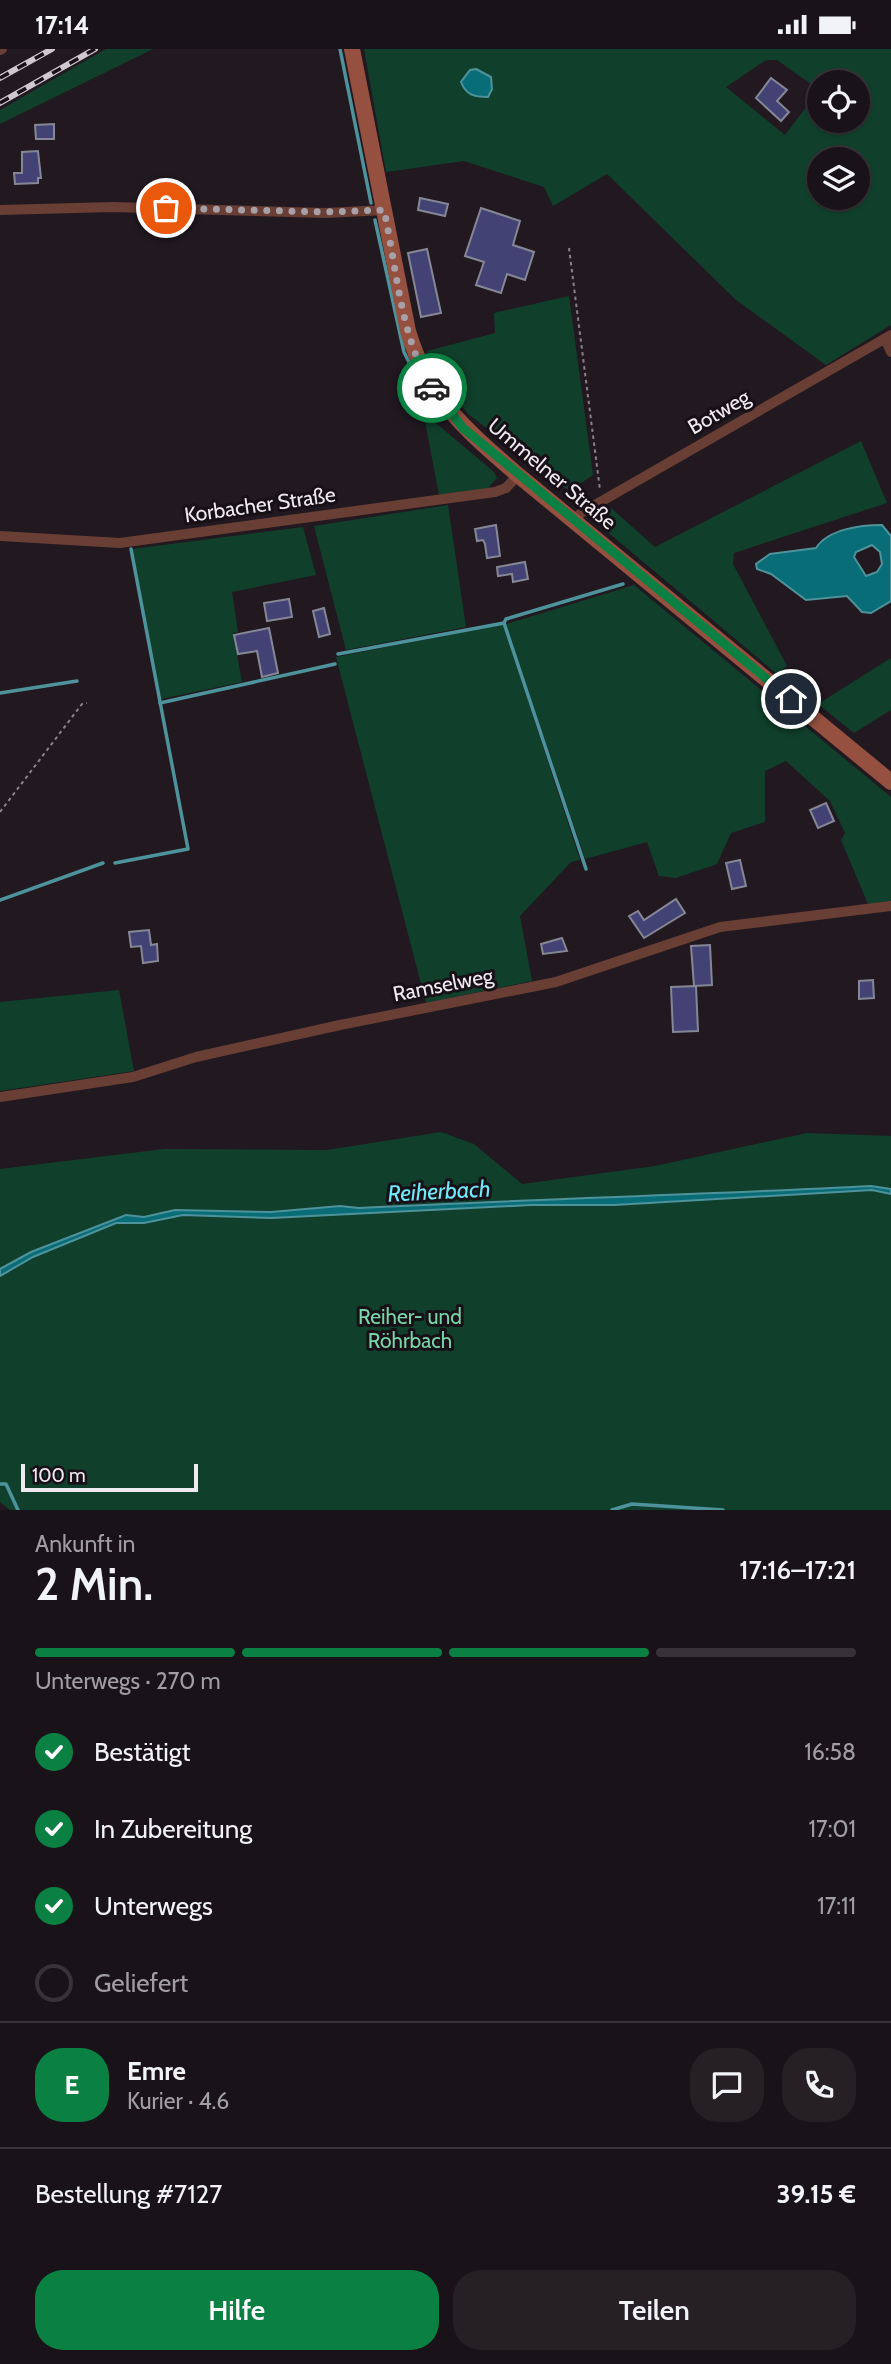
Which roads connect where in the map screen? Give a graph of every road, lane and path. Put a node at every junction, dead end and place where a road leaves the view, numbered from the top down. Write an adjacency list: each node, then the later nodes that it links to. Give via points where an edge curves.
1 (352, 49): 3 (main road, Ummelner Straße)
2 (0, 210): 3 (street)
3 (384, 210): 7 (main road, Ummelner Straße, via 408,331 422,372 463,428)
4 (569, 248): 8 (path)
5 (888, 337): 6 (street, Botweg); 8 (street, Botweg)
6 (891, 352)
7 (518, 475): 9 (main road, Ummelner Straße); 10 (street, Korbacher Straße, via 495,492 120,543)
8 (602, 501): 9 (street, Botweg)
9 (574, 520): 12 (main road, Ummelner Straße)
10 (0, 536)
11 (87, 703): 13 (path)
12 (891, 782)
13 (0, 812)
14 (891, 906): 15 (street, Ramselweg, via 720,927 555,982 340,1024 196,1057 133,1077)
15 (0, 1097)

